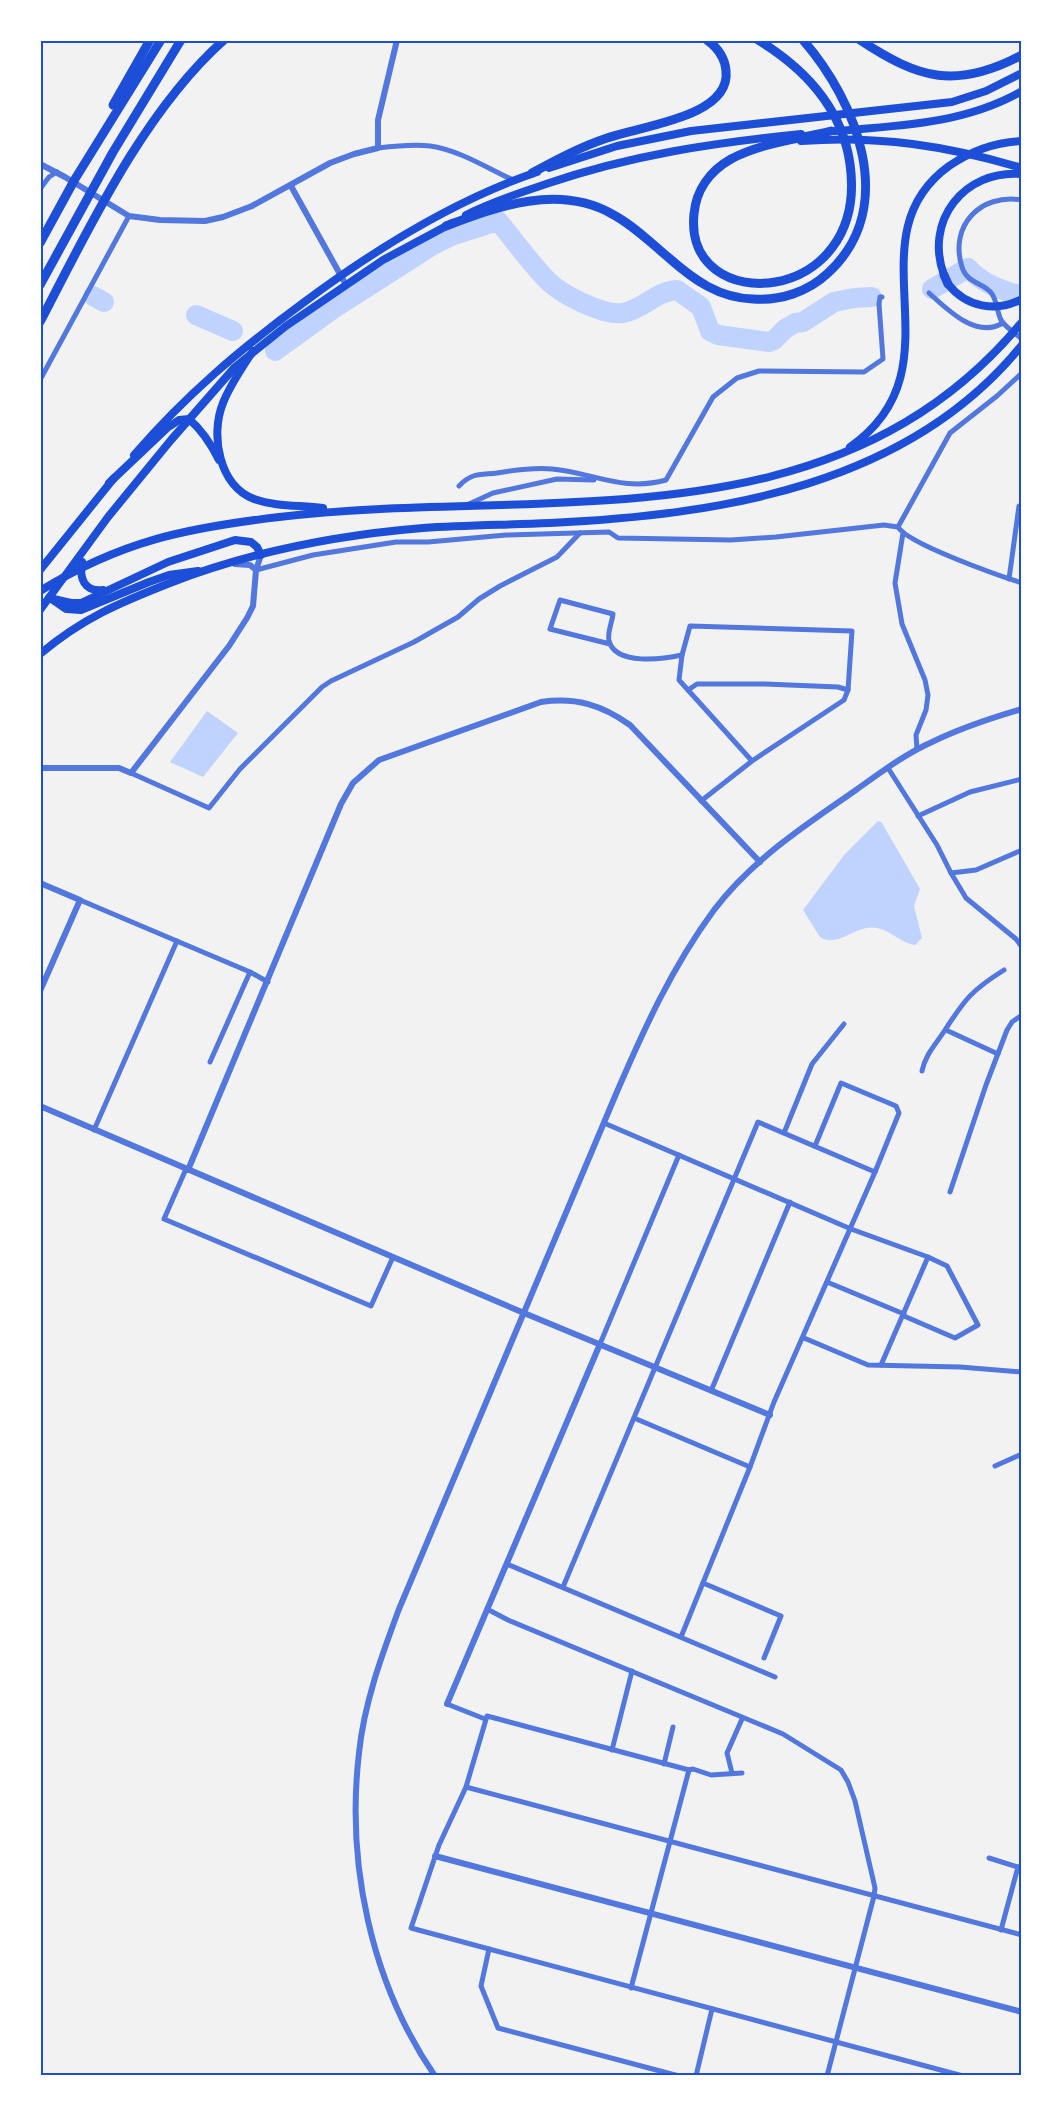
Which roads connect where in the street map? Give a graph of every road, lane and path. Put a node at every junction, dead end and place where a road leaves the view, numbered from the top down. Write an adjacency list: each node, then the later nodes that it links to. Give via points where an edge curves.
1 (150, 40): 23 (highway)
2 (161, 40): 23 (highway)
3 (181, 40): 32 (highway)
4 (224, 40): 37 (highway, via 166,105 137,148)
5 (397, 40): 17 (street, via 378,120)
6 (707, 40): 21 (highway, via 719,51 727,74 722,90 711,104 585,146)
7 (758, 40): 16 (highway, via 798,67 826,102 842,134 849,161 850,211 837,240 804,273 776,283 732,279 712,265 700,249 693,218 698,195 710,176 730,160)
8 (803, 40): 29 (highway, via 843,100 857,134 866,191 861,222 847,252 811,286 771,299 741,298 712,289 685,272 623,220 588,204 561,200 515,203)
9 (860, 40): 10 (highway, via 917,72 945,76 986,71)
10 (1022, 55)
11 (1022, 73): 21 (main road, via 952,102 691,131 617,146)
12 (1022, 91): 13 (main road, via 958,116)
13 (831, 131): 14 (main road); 16 (highway)
14 (730, 141): 16 (main road); 29 (main road, via 586,170 478,209)
15 (1022, 141): 45 (main road, via 990,146 953,164 926,188 910,215 906,231 906,353 900,383 886,411 868,433)
16 (786, 142): 19 (main road, via 872,139 954,151)
17 (378, 148): 24 (street, via 431,146); 25 (street, via 330,163)
18 (40, 164): 20 (street)
19 (1022, 168)
20 (57, 172): 26 (street); 28 (street)
21 (532, 174): 24 (main road)
22 (1022, 174): 36 (main road, via 1001,174 965,190 942,222 937,244 946,280 970,302 1006,306)
23 (75, 179): 30 (highway)
24 (513, 180): 31 (main road, via 408,232)
25 (291, 186): 28 (street, via 213,220); 31 (street)
26 (40, 189)
27 (1022, 200): 39 (street, via 993,201 974,212 960,239 965,274 991,292)
28 (129, 216): 43 (street)
29 (446, 226): 33 (main road)
30 (40, 243)
31 (341, 275): 33 (street); 48 (main road, via 248,343 203,382)
32 (40, 285)
33 (346, 285): 41 (main road)
34 (930, 293): 39 (street, via 945,309 969,323 994,328)
35 (882, 297): 47 (street, via 879,304 883,359 872,368 864,372 749,373 731,381 713,397 666,480 639,486)
36 (1022, 299)
37 (40, 322)
38 (1022, 322): 45 (main road, via 966,379 930,407 871,442)
39 (1003, 323): 40 (street)
40 (1021, 344): 57 (main road, via 988,381 925,429 857,466 802,487 681,511 553,523 415,529)
41 (253, 351): 44 (main road); 46 (main road, via 220,412 218,438)
42 (1022, 373): 53 (street, via 950,433)
43 (40, 380)
44 (189, 419): 46 (main road, via 206,436); 48 (main road, via 166,428); 56 (main road)
45 (825, 460): 50 (main road, via 763,479 680,493 589,502)
46 (223, 468): 52 (main road, via 232,483 252,498)
47 (601, 480): 49 (street, via 550,468 523,469 468,477); 50 (street, via 556,479 493,493)
48 (109, 483): 59 (main road)
49 (459, 486)
50 (465, 506): 52 (main road)
51 (1022, 506): 62 (street)
52 (335, 510): 65 (main road, via 187,530 126,547)
53 (898, 527): 54 (street, via 872,525 731,540 618,538 609,532); 55 (street)
54 (580, 533): 61 (street, via 461,536 385,543 313,555); 78 (street, via 557,557 500,586 458,617 331,681 306,701 240,769 208,808)
55 (903, 533): 62 (street, via 972,567); 74 (street, via 895,583 902,624 928,694 916,735)
56 (84, 550): 64 (main road, via 81,572 85,585 96,591); 66 (main road)
57 (261, 555): 58 (main road); 61 (street); 64 (main road, via 251,542 235,540 168,562)
58 (216, 567): 60 (main road); 61 (street, via 242,563)
59 (40, 570)
60 (204, 570): 66 (main road, via 159,578 81,610 66,609); 69 (main road, via 136,595 91,617)
61 (256, 570): 78 (street, via 253,606 238,633)
62 (1009, 579): 63 (street)
63 (1022, 582)
64 (117, 586): 66 (main road, via 81,603)
65 (40, 591): 66 (main road)
66 (49, 598): 67 (main road)
67 (40, 610)
68 (610, 644): 68 (street, via 613,614 560,600 550,629); 70 (street, via 631,658 661,660)
69 (40, 654)
70 (682, 655): 71 (street, via 679,680); 72 (street, via 690,626 852,631)
71 (688, 690): 72 (street, via 697,684 765,684); 75 (street)
72 (848, 690): 75 (street, via 844,700)
73 (1022, 708): 74 (street)
74 (918, 749): 77 (street)
75 (752, 761): 80 (street)
76 (40, 768): 78 (street, via 119,768)
77 (888, 768): 81 (street); 83 (street, via 799,829)
78 (131, 773)
79 (1022, 779): 81 (street, via 970,792)
80 (701, 801): 83 (street); 91 (street, via 630,725 604,709 579,701 541,702 379,760 346,793)
81 (918, 816): 84 (street)
82 (1022, 850): 84 (street, via 976,870)
83 (760, 862): 100 (street, via 716,908 678,964 645,1026)
84 (951, 873): 88 (street, via 966,898)
85 (40, 883): 86 (street)
86 (80, 900): 87 (street); 92 (street)
87 (177, 941): 90 (street); 101 (street)
88 (1022, 947)
89 (1005, 970): 95 (street, via 969,995)
90 (250, 972): 91 (street); 97 (street)
91 (268, 982): 105 (street)
92 (40, 991)
93 (1022, 1015): 96 (street, via 1012,1022)
94 (844, 1024): 102 (street, via 813,1064)
95 (945, 1030): 96 (street); 98 (street)
96 (998, 1054): 108 (street)
97 (210, 1062)
98 (922, 1071)
99 (40, 1106): 101 (street)
100 (604, 1123): 104 (street); 114 (street)
101 (94, 1130): 105 (street)
102 (784, 1133): 103 (street); 107 (street, via 758,1122)
103 (815, 1146): 106 (street); 106 (street, via 841,1083 896,1106 899,1113)
104 (679, 1155): 107 (street); 117 (street)
105 (187, 1170): 111 (street); 111 (street, via 164,1219 371,1306)
106 (875, 1172): 110 (street)
107 (735, 1178): 109 (street); 119 (street)
108 (950, 1192)
109 (790, 1202): 110 (street); 121 (street)
110 (851, 1229): 112 (street); 113 (street)
111 (393, 1257): 114 (street)
112 (927, 1257): 115 (street); 115 (street, via 947,1266 978,1325 955,1338)
113 (826, 1282): 115 (street); 116 (street)
114 (524, 1313): 117 (street); 159 (street, via 387,1640 359,1752 356,1839 364,1906 394,2001)
115 (904, 1315): 118 (street)
116 (804, 1338): 118 (street, via 868,1365); 122 (street)
117 (600, 1344): 119 (street); 127 (street)
118 (881, 1365): 120 (street)
119 (655, 1368): 121 (street); 123 (street)
120 (1022, 1372)
121 (711, 1390): 122 (street)
122 (770, 1415): 126 (street)
123 (634, 1418): 126 (street); 129 (street)
124 (1022, 1454): 125 (street)
125 (995, 1466)
126 (750, 1467): 128 (street)
127 (507, 1564): 129 (street); 130 (street)
128 (703, 1583): 131 (street); 132 (street, via 781,1616)
129 (563, 1587): 131 (street)
130 (487, 1609): 133 (street); 135 (street)
131 (681, 1637): 134 (street)
132 (764, 1658)
133 (632, 1671): 137 (street); 139 (street)
134 (775, 1677)
135 (447, 1704): 136 (street)
136 (485, 1719): 139 (street, via 487,1716); 144 (street)
137 (742, 1719): 142 (street, via 727,1753); 149 (street, via 783,1734 842,1770 855,1802)
138 (673, 1726): 140 (street)
139 (612, 1750): 140 (street)
140 (664, 1764): 141 (street)
141 (689, 1770): 142 (street, via 711,1775); 145 (street)
142 (732, 1773): 143 (street)
143 (742, 1773)
144 (466, 1787): 145 (street); 146 (street)
145 (670, 1841): 149 (street); 150 (street)
146 (435, 1856): 150 (street); 153 (street, via 411,1928)
147 (988, 1858): 148 (street)
148 (1020, 1867): 151 (street)
149 (874, 1896): 151 (street); 154 (street)
150 (652, 1914): 154 (street); 155 (street)
151 (1001, 1930): 152 (street)
152 (1022, 1935)
153 (489, 1949): 155 (street); 160 (street, via 481,1986 498,2028)
154 (855, 1969): 157 (street); 158 (street)
155 (631, 1988): 156 (street)
156 (712, 2009): 158 (street); 161 (street)
157 (1022, 2012)
158 (835, 2042): 162 (street); 163 (street)
159 (435, 2076)
160 (679, 2076)
161 (696, 2076)
162 (827, 2076)
163 (963, 2076)

